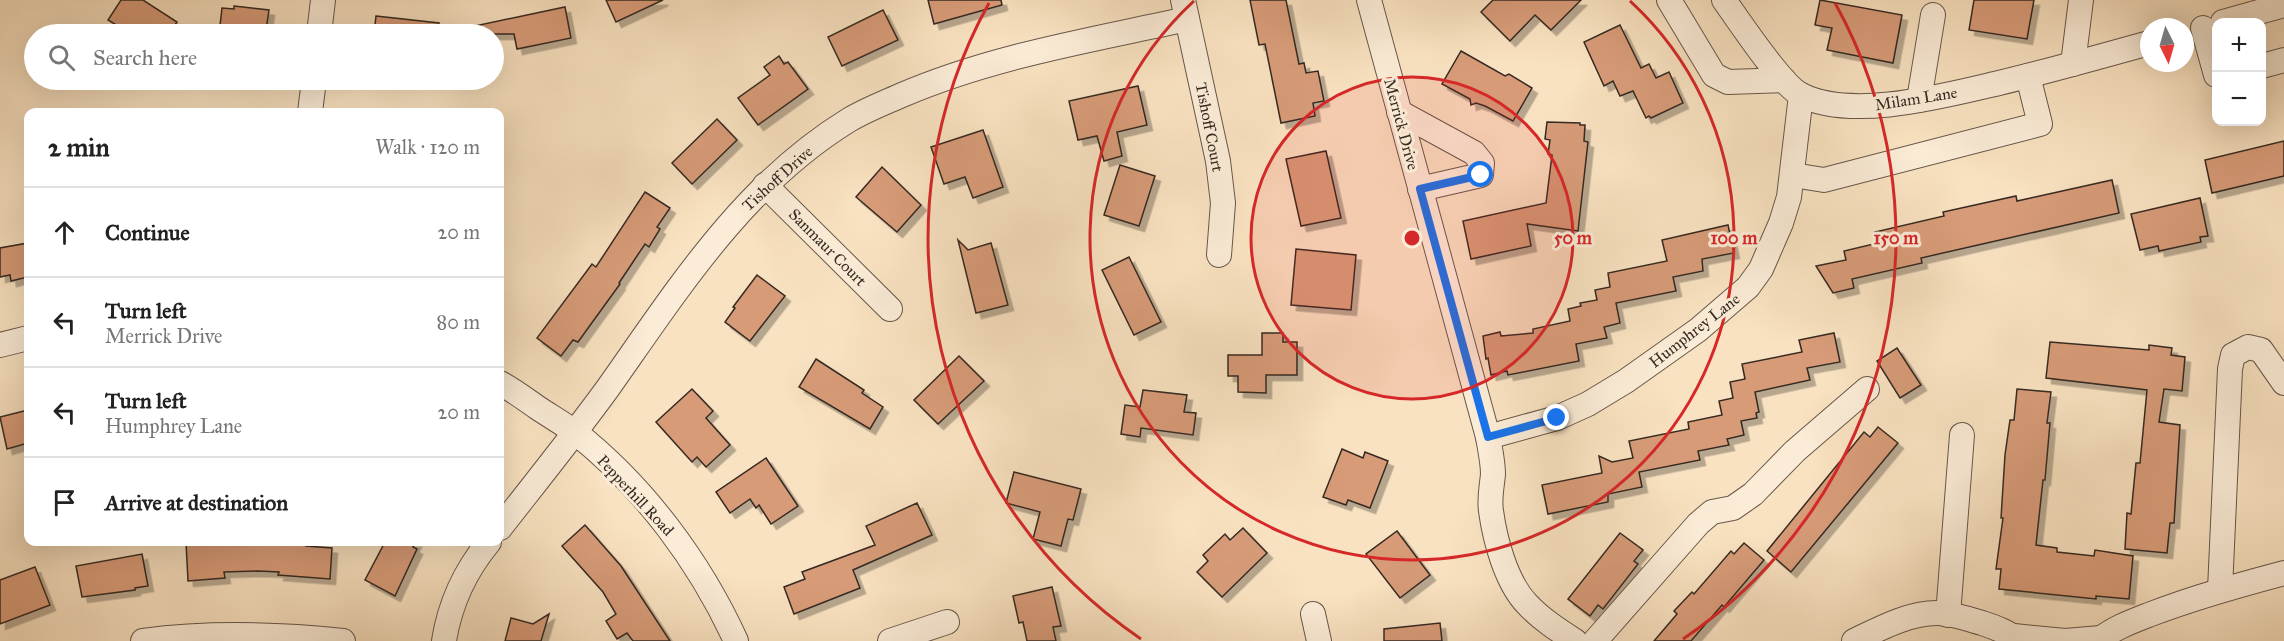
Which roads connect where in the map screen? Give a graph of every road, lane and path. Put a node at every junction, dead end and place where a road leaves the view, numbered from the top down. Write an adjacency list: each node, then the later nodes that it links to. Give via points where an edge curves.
1 (323, 0): 9 (street)
2 (1369, 0): 21 (street, Merrick Drive)
3 (1669, 0): 17 (street, Milam Lane, via 1714,75 1728,82)
4 (1724, 0): 17 (street)
5 (2081, 0): 13 (street)
6 (2284, 5): 10 (street)
7 (1185, 9): 23 (street, Tishoff Drive, via 941,78 849,120); 25 (street, Tishoff Court, via 1218,161 1223,203)
8 (1933, 15): 19 (street)
9 (320, 24)
10 (2207, 27): 15 (street)
11 (2140, 45): 13 (street, Milam Lane)
12 (2284, 60): 14 (street)
13 (2073, 64): 16 (street, Milam Lane)
14 (2266, 65)
15 (2216, 72)
16 (2028, 76): 19 (street, Milam Lane); 22 (street, via 2040,124 1824,180)
17 (1792, 88): 19 (street, Milam Lane, via 1832,104 1857,106); 22 (street, Humphrey Lane)
18 (313, 90): 20 (street)
19 (1920, 100)
20 (310, 108)
21 (1399, 112): 24 (street, Merrick Drive); 24 (street, via 1474,153 1482,163 1481,175)
22 (1793, 175): 34 (street, Humphrey Lane, via 1781,224 1761,269 1748,287 1698,330 1588,404 1557,418)
23 (765, 185): 26 (street, Sanmaur Court); 32 (street, Tishoff Drive, via 718,235)
24 (1420, 189): 34 (street, Merrick Drive)
25 (1219, 255)
26 (890, 309)
27 (24, 339): 28 (street)
28 (0, 345)
29 (2284, 383): 38 (street, via 2261,350 2248,347 2233,355)
30 (504, 386): 32 (street, Pepperhill Road)
31 (1867, 389): 51 (street, via 1795,451 1753,494 1733,508 1712,512 1698,524)
32 (576, 433): 35 (street, Tishoff Drive); 48 (street, Pepperhill Road, via 626,479 678,541)
33 (1962, 435): 40 (street)
34 (1488, 437): 43 (street, Merrick Drive, via 1491,511 1512,583 1527,604)
35 (504, 523)
36 (486, 546): 47 (street, via 465,576)
37 (2284, 573): 38 (street)
38 (2220, 590): 44 (street, via 2125,624)
39 (1313, 614): 50 (street)
40 (1948, 615): 42 (street, via 1990,626); 52 (street, via 1936,613 1886,625)
41 (947, 622): 49 (street)
42 (2016, 639): 44 (street)
43 (1570, 640)
44 (2099, 640)
45 (143, 641): 46 (street, via 249,634)
46 (343, 641)
47 (444, 641)
48 (736, 641)
49 (890, 641)
50 (1319, 641)
51 (1595, 641)
52 (1854, 641)

